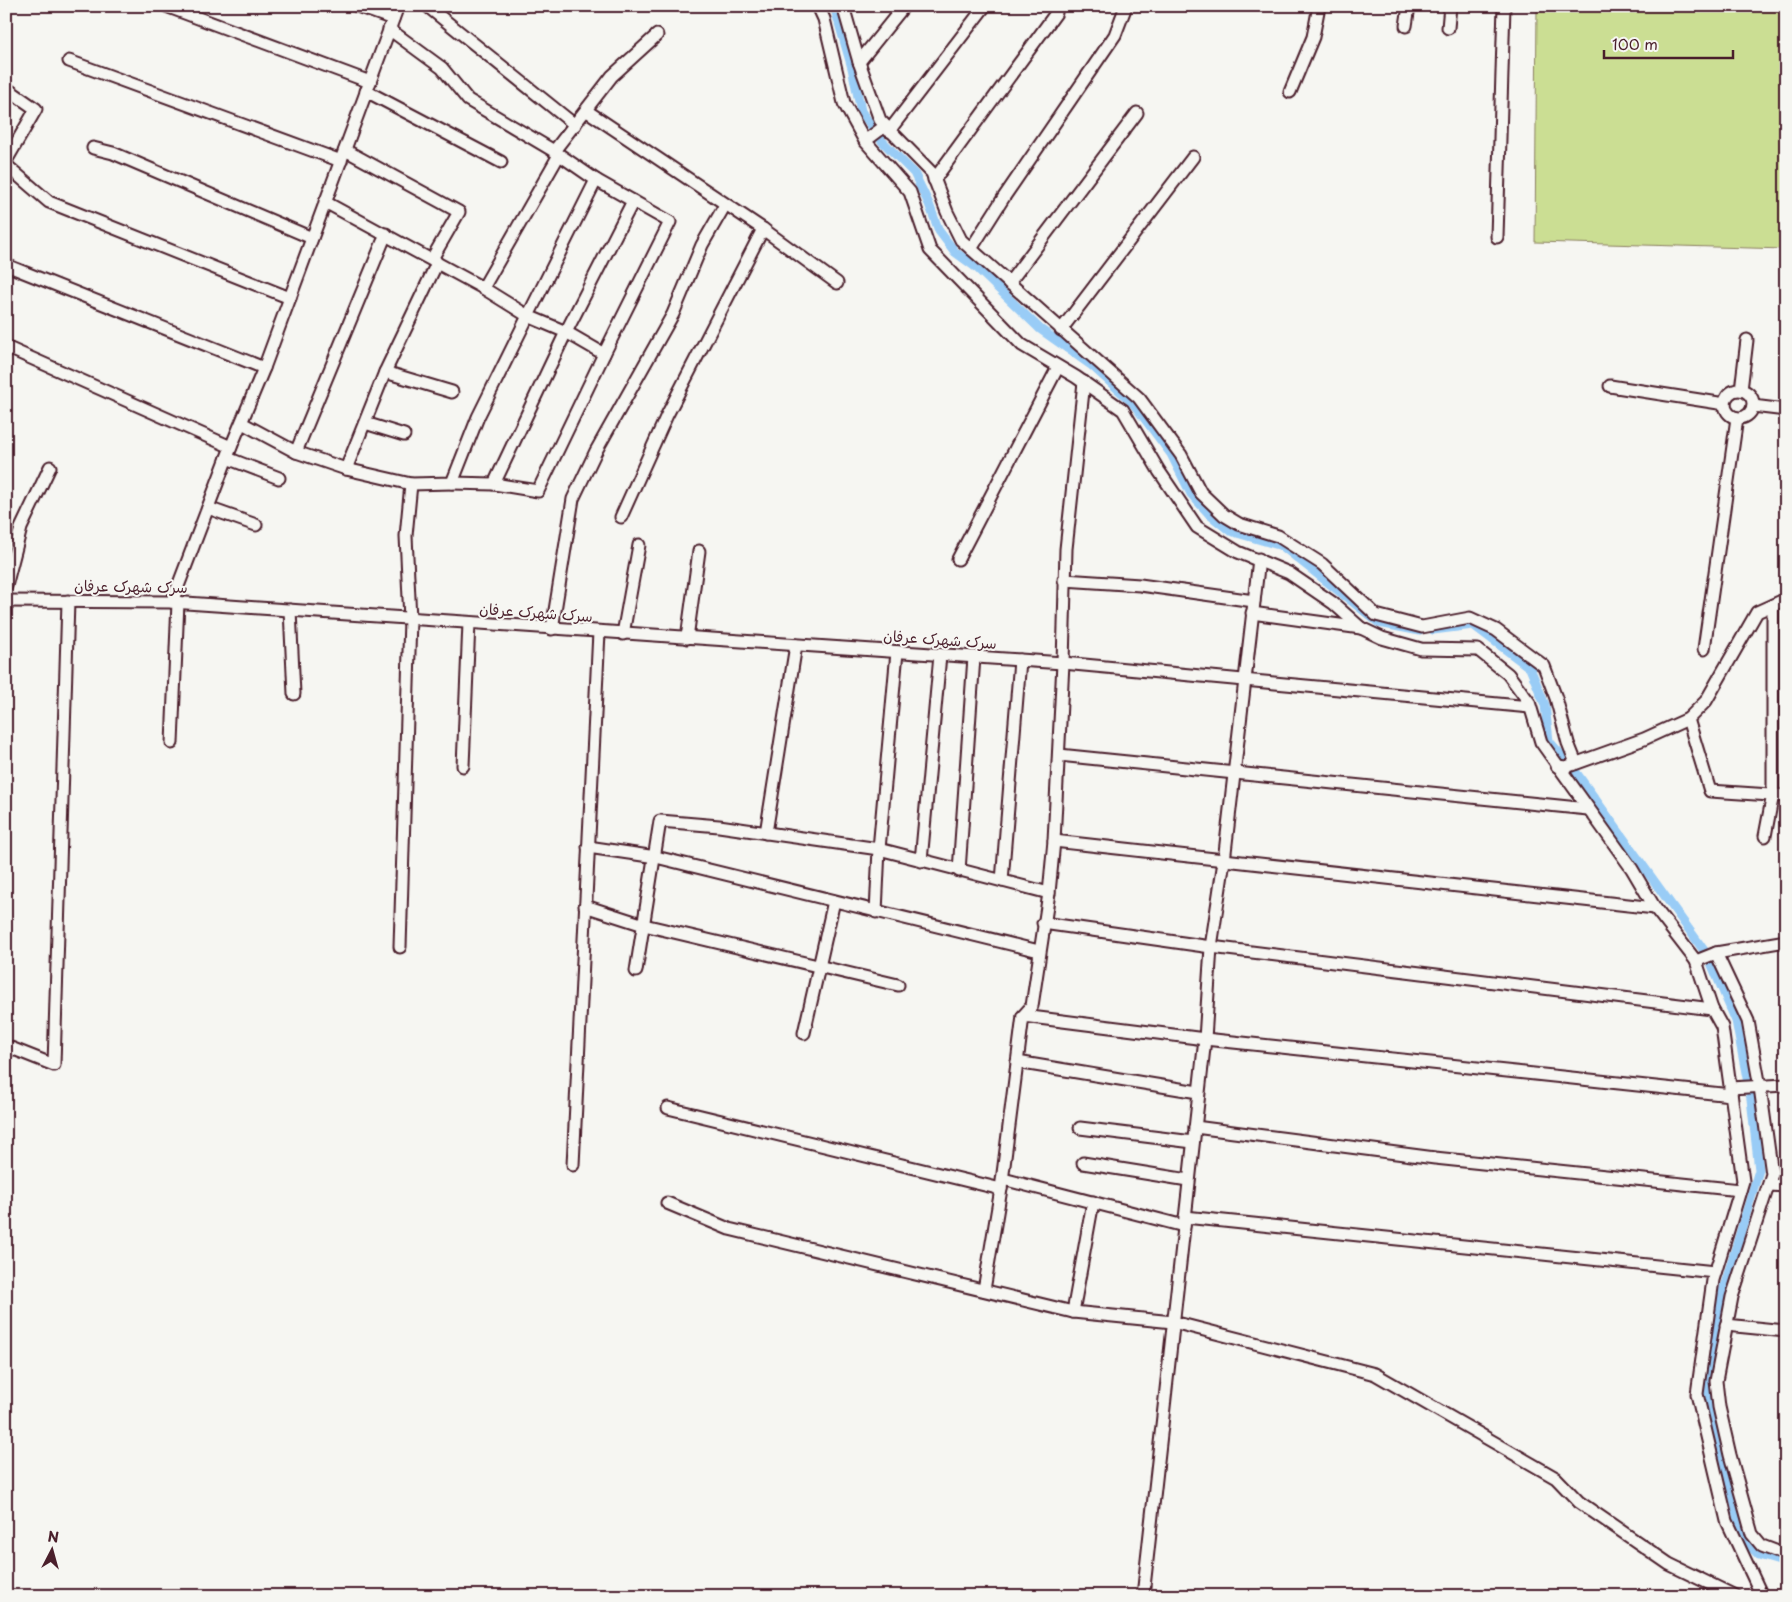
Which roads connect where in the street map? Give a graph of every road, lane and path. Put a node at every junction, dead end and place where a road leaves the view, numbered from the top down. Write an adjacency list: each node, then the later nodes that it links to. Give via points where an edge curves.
1 (166, 6): 21 (street)
2 (357, 6): 15 (street)
3 (398, 6): 15 (street)
4 (427, 6): 26 (street)
5 (818, 6): 28 (street, via 824,18 844,103)
6 (843, 6): 20 (street)
7 (904, 6): 20 (street)
8 (985, 6): 27 (street)
9 (1126, 6): 45 (street, via 1115,35)
10 (1319, 6): 23 (street, via 1313,37)
11 (1409, 6): 16 (street)
12 (1450, 6): 17 (street)
13 (1504, 6): 43 (street)
14 (1056, 13): 37 (street)
15 (391, 24): 21 (street); 30 (street, via 442,68 468,100)
16 (1406, 26)
17 (1448, 28)
18 (657, 35): 24 (street, via 612,76)
19 (69, 61): 31 (street)
20 (859, 62): 27 (street, via 880,120)
21 (368, 86): 31 (street); 34 (street)
22 (6, 88): 33 (street, via 36,109)
23 (1290, 92)
24 (587, 111): 26 (street); 40 (street)
25 (1137, 113): 49 (street)
26 (575, 125): 30 (street)
27 (887, 129): 28 (street); 37 (street, via 932,173)
28 (865, 141): 58 (street, via 910,192 930,250 1022,345)
29 (93, 148): 44 (street)
30 (556, 153): 36 (street); 50 (street)
31 (343, 156): 39 (street); 46 (street, via 459,212 432,257)
32 (1193, 157): 53 (street)
33 (6, 161)
34 (501, 162)
35 (6, 165): 51 (street, via 49,202)
36 (596, 180): 38 (street); 52 (street)
37 (934, 180): 45 (street, via 961,240)
38 (634, 201): 54 (street); 57 (street, via 670,222)
39 (326, 202): 42 (street); 44 (street)
40 (725, 206): 41 (street); 102 (street, via 702,245 673,314 573,498)
41 (762, 229): 48 (street); 83 (street, via 667,415)
42 (386, 234): 46 (street); 75 (street)
43 (1498, 237)
44 (312, 238): 51 (street)
45 (971, 249): 49 (street)
46 (437, 263): 50 (street); 60 (street)
47 (6, 265): 59 (street)
48 (836, 282)
49 (1009, 283): 53 (street)
50 (483, 288): 52 (street)
51 (290, 298): 59 (street)
52 (528, 316): 54 (street); 79 (street, via 478,417)
53 (1061, 330): 65 (street)
54 (566, 332): 57 (street); 81 (street)
55 (1747, 340): 63 (street)
56 (6, 347): 74 (street)
57 (604, 354): 81 (street, via 538,491)
58 (1058, 367): 61 (street); 87 (street)
59 (264, 368): 72 (street)
60 (385, 372): 64 (street); 71 (street)
61 (1084, 382): 68 (street); 89 (street)
62 (1610, 386): 66 (street)
63 (1740, 390): 66 (street, via 1728,395); 67 (street, via 1748,394)
64 (452, 392)
65 (1138, 397): 68 (street); 120 (street, via 1181,455 1201,493 1224,515 1239,524 1278,536 1322,564 1376,615 1422,628 1470,618 1496,630 1544,666 1568,743)
66 (1725, 404): 70 (street, via 1729,413)
67 (1753, 406): 69 (street); 70 (street, via 1746,416)
68 (1122, 410): 88 (street, via 1197,527 1238,552)
69 (1786, 410)
70 (1737, 418): 107 (street)
71 (365, 422): 73 (street); 77 (street)
72 (242, 423): 74 (street); 75 (street)
73 (404, 435)
74 (229, 452): 78 (street); 82 (street)
75 (296, 452): 77 (street)
76 (50, 467): 90 (street, via 20,528)
77 (346, 468): 80 (street)
78 (279, 478)
79 (452, 482): 80 (street); 81 (street)
80 (411, 484): 99 (street, via 406,536)
81 (494, 484)
82 (208, 508): 84 (street); 95 (street)
83 (621, 517)
84 (256, 526)
85 (639, 545): 104 (street)
86 (699, 551): 105 (street)
87 (958, 559)
88 (1258, 559): 94 (street); 101 (street, via 1289,573)
89 (1064, 580): 94 (street); 112 (street)
90 (6, 586)
91 (1786, 599): 96 (street)
92 (6, 601): 93 (street, سرک شهرک عرفان)
93 (68, 601): 95 (street, سرک شهرک عرفان); 155 (street, via 54,1065)
94 (1254, 601): 98 (street)
95 (175, 602): 97 (street, سرک شهرک عرفان); 117 (street)
96 (1773, 605): 116 (street, via 1757,612 1706,701); 122 (street)
97 (290, 610): 99 (street, سرک شهرک عرفان); 114 (street)
98 (1252, 613): 101 (street); 113 (street)
99 (410, 619): 100 (street, سرک شهرک عرفان); 144 (street)
100 (469, 624): 102 (street, سرک شهرک عرفان); 119 (street)
101 (1361, 628): 115 (street, via 1382,638 1421,649 1478,650 1508,674)
102 (552, 629): 103 (street, سرک شهرک عرفان)
103 (599, 632): 104 (street, سرک شهرک عرفان); 128 (street)
104 (623, 634): 105 (street, سرک شهرک عرفان)
105 (687, 638): 106 (street, سرک شهرک عرفان)
106 (796, 645): 108 (street, سرک شهرک عرفان); 125 (street)
107 (1704, 648)
108 (897, 652): 109 (street, سرک شهرک عرفان); 129 (street)
109 (940, 655): 110 (street, سرک شهرک عرفان); 131 (street)
110 (974, 657): 111 (street, سرک شهرک عرفان); 133 (street)
111 (1020, 660): 112 (street, سرک شهرک عرفان); 134 (street)
112 (1063, 663): 113 (street, سرک شهرک عرفان); 118 (street)
113 (1245, 680): 115 (street, سرک شهرک عرفان); 121 (street)
114 (294, 694)
115 (1530, 707): 120 (street, via 1541,742)
116 (1688, 718): 120 (street, via 1644,739); 122 (street, via 1710,791)
117 (172, 743)
118 (1059, 755): 121 (street); 127 (street)
119 (463, 766)
120 (1566, 766): 124 (street)
121 (1234, 774): 124 (street); 132 (street)
122 (1772, 794): 123 (street); 126 (street)
123 (1786, 796)
124 (1588, 810): 138 (street, via 1632,869)
125 (766, 833): 129 (street); 130 (street, via 660,821)
126 (1765, 836)
127 (1054, 841): 132 (street); 135 (street)
128 (588, 847): 130 (street); 137 (street)
129 (879, 849): 131 (street); 139 (street)
130 (656, 857): 136 (street); 141 (street)
131 (921, 861): 133 (street)
132 (1224, 861): 138 (street); 143 (street)
133 (960, 871): 134 (street)
134 (1002, 882): 135 (street)
135 (1049, 893): 140 (street)
136 (834, 902): 139 (street); 148 (street)
137 (585, 906): 141 (street); 166 (street)
138 (1655, 908): 147 (street)
139 (876, 912): 145 (street)
140 (1043, 923): 143 (street); 145 (street)
141 (644, 925): 148 (street); 149 (street)
142 (1786, 941): 146 (street)
143 (1212, 947): 151 (street); 154 (street)
144 (400, 948)
145 (1038, 951): 152 (street, via 1032,1006)
146 (1716, 953): 147 (street); 158 (street, via 1748,1021)
147 (1699, 959): 151 (street)
148 (820, 966): 150 (street); 153 (street)
149 (636, 971)
150 (898, 985)
151 (1712, 1009): 160 (street, via 1722,1027)
152 (1023, 1016): 154 (street); 156 (street)
153 (804, 1033)
154 (1205, 1039): 159 (street); 160 (street)
155 (6, 1046)
156 (1017, 1062): 159 (street); 168 (street)
157 (1786, 1085): 158 (street)
158 (1760, 1087): 160 (street); 169 (street, via 1772,1174)
159 (1198, 1092): 162 (street)
160 (1731, 1092): 171 (street, via 1743,1181)
161 (668, 1108): 168 (street)
162 (1195, 1127): 164 (street); 171 (street, via 1435,1158)
163 (1080, 1128): 164 (street)
164 (1193, 1142): 167 (street)
165 (1083, 1163): 167 (street)
166 (573, 1165)
167 (1188, 1180): 174 (street)
168 (1002, 1184): 172 (street); 176 (street)
169 (1770, 1185): 170 (street); 179 (street, via 1732,1297)
170 (1786, 1186)
171 (1740, 1190): 175 (street)
172 (1093, 1202): 174 (street); 177 (street)
173 (667, 1204): 176 (street, via 729,1229)
174 (1184, 1222): 175 (street); 178 (street)
175 (1715, 1272): 184 (street, via 1697,1394 1727,1521)
176 (984, 1290): 177 (street)
177 (1072, 1312): 178 (street)
178 (1173, 1322): 182 (street); 183 (street, via 1375,1374 1556,1478 1579,1502 1669,1564)
179 (1726, 1325): 180 (street); 181 (street, via 1716,1381 1718,1407 1730,1454 1752,1534 1762,1546)
180 (1786, 1330)
181 (1786, 1555)
182 (1142, 1596)
183 (1735, 1596)
184 (1762, 1596)

